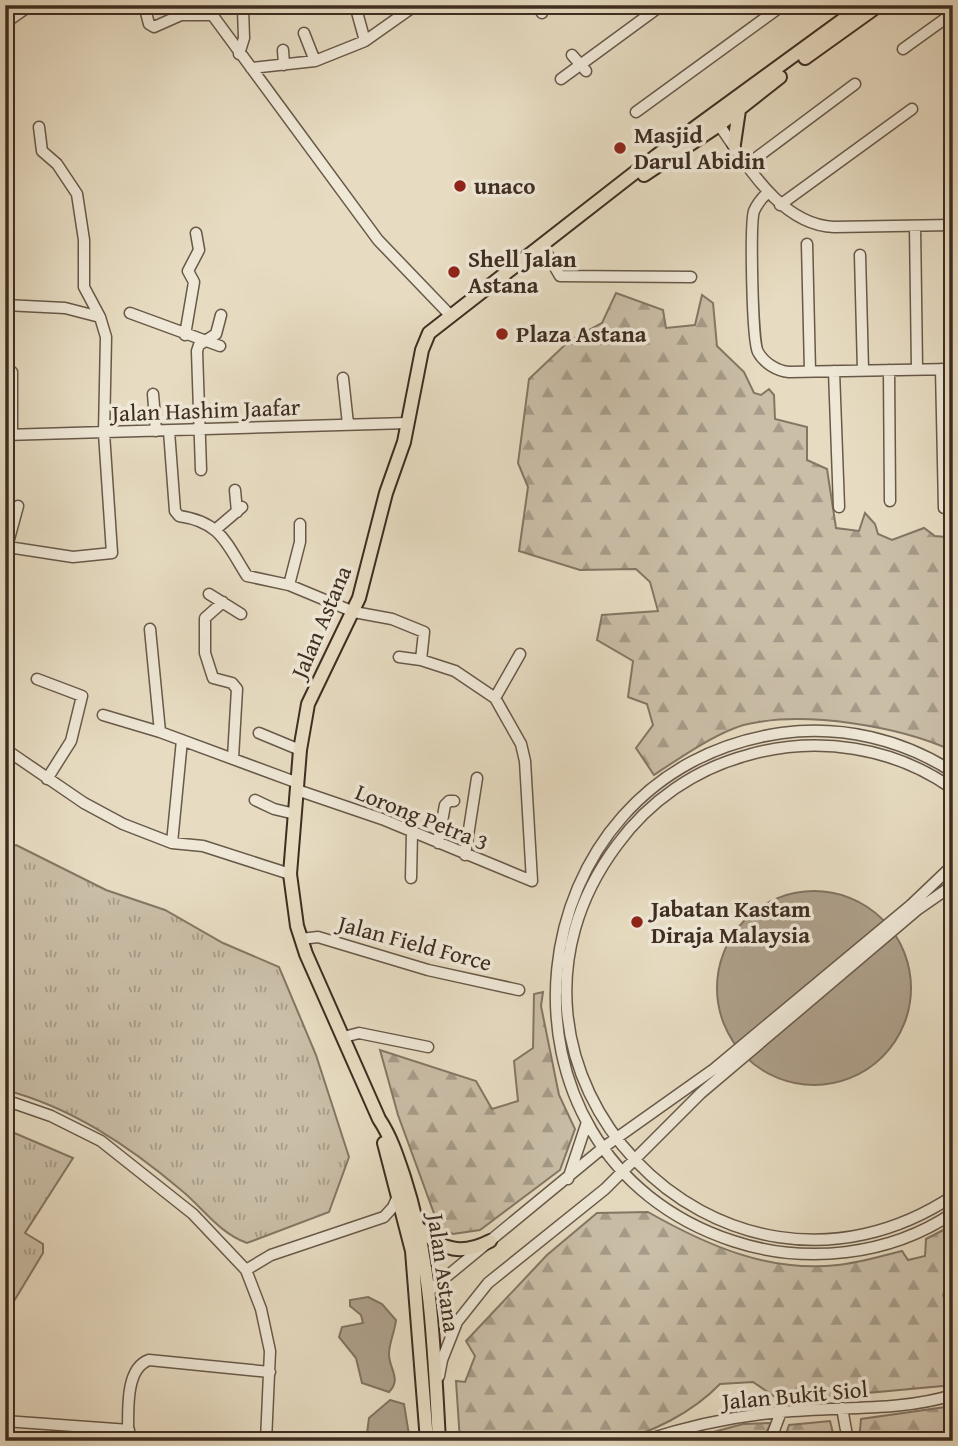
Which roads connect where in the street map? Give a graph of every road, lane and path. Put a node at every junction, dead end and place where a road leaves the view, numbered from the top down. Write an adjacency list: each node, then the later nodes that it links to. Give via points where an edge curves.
1 (144, 5): 12 (street, via 154,27 181,15)
2 (205, 5): 12 (street)
3 (355, 5): 15 (street)
4 (416, 5): 15 (street)
5 (662, 5): 23 (street)
6 (783, 5): 28 (street)
7 (879, 5): 26 (main road)
8 (28, 6): 13 (street)
9 (857, 8): 29 (main road)
10 (243, 9): 18 (street, via 244,38)
11 (953, 13): 16 (street)
12 (212, 15): 18 (street)
13 (5, 23)
14 (304, 33): 20 (street)
15 (365, 41): 20 (street)
16 (903, 49)
17 (283, 50): 21 (street)
18 (239, 54): 22 (street)
19 (572, 55): 23 (street)
20 (315, 61): 21 (street)
21 (284, 65): 22 (street)
22 (251, 68): 47 (street, via 379,240)
23 (583, 68): 24 (street)
24 (561, 79)
25 (855, 84): 33 (street)
26 (740, 108): 29 (main road); 32 (main road)
27 (912, 108): 36 (street)
28 (636, 112)
29 (716, 120): 31 (main road); 32 (street); 34 (main road, via 656,156)
30 (39, 127): 48 (street, via 43,151 77,194 84,240 84,287)
31 (704, 135): 32 (main road, via 725,137); 34 (main road, via 638,180)
32 (734, 144): 33 (street)
33 (748, 164): 35 (street)
34 (622, 185): 41 (main road)
35 (767, 193): 36 (street); 57 (street, via 753,212 754,345 758,354 780,371)
36 (780, 205): 38 (street, via 824,227)
37 (953, 225): 38 (street)
38 (915, 226): 52 (street)
39 (196, 233): 49 (street, via 199,250 188,271 194,282)
40 (807, 244): 57 (street)
41 (542, 245): 43 (street, via 560,276); 47 (main road)
42 (860, 255): 55 (street)
43 (691, 277)
44 (5, 305): 48 (street, via 65,308)
45 (130, 313): 49 (street)
46 (221, 315): 50 (street, via 216,334)
47 (450, 315): 62 (main road, via 424,341)
48 (100, 317): 67 (street, via 106,337)
49 (186, 335): 50 (street)
50 (204, 341): 51 (street); 64 (street, via 197,351)
51 (220, 346)
52 (917, 368): 53 (street); 56 (street)
53 (941, 369): 54 (street); 74 (street)
54 (953, 369)
55 (863, 370): 56 (street); 58 (street)
56 (888, 370): 71 (street)
57 (810, 371): 58 (street)
58 (834, 371): 73 (street)
59 (12, 372): 68 (street)
60 (343, 378): 63 (street)
61 (153, 394): 65 (street)
62 (406, 422): 63 (street, Jalan Hashim Jaafar); 81 (main road, Jalan Astana)
63 (348, 424): 64 (street, Jalan Hashim Jaafar)
64 (200, 430): 66 (street, Jalan Hashim Jaafar); 69 (street)
65 (156, 431): 66 (street, Jalan Hashim Jaafar); 67 (street, Jalan Hashim Jaafar)
66 (169, 431): 76 (street, via 175,512 204,520)
67 (104, 433): 68 (street, Jalan Hashim Jaafar); 77 (street, via 112,553 73,557)
68 (9, 435)
69 (201, 470)
70 (234, 490): 76 (street, via 240,510)
71 (890, 501)
72 (18, 506): 77 (street)
73 (839, 507)
74 (944, 508)
75 (300, 524): 78 (street)
76 (215, 530): 78 (street, via 247,576)
77 (7, 548)
78 (289, 585): 81 (street)
79 (209, 594): 80 (street)
80 (223, 602): 82 (street); 95 (street, via 205,618 204,646 213,678 232,683 237,690)
81 (354, 612): 86 (street, via 393,618 424,632); 93 (main road, Jalan Astana, via 308,704)
82 (241, 614)
83 (150, 629): 90 (street)
84 (520, 654): 88 (street)
85 (399, 657): 86 (street)
86 (421, 660): 88 (street, via 456,671)
87 (37, 679): 98 (street, via 82,696 83,704 71,741)
88 (495, 698): 107 (street, Lorong Petra 3, via 517,735 525,761 532,881)
89 (103, 715): 90 (street, Lorong Petra 3)
90 (160, 732): 92 (street, Lorong Petra 3)
91 (259, 733): 93 (street)
92 (182, 740): 95 (street, Lorong Petra 3); 105 (street)
93 (300, 750): 99 (main road, Jalan Astana)
94 (7, 751): 98 (street)
95 (233, 758): 99 (street, Lorong Petra 3)
96 (953, 772): 122 (street, via 880,740 828,731 795,732 741,742 700,757 633,804 596,849 578,882 556,954 559,1046)
97 (477, 778): 107 (street)
98 (47, 779): 105 (street, via 104,815)
99 (298, 787): 103 (main road, Jalan Astana); 104 (street, Lorong Petra 3)
100 (953, 789): 123 (street, via 911,765 878,754 831,746 783,747 736,758 703,772 662,798 636,822 611,852 590,890 576,930 569,973 569,1016 577,1060 593,1101)
101 (255, 800): 103 (street)
102 (454, 802): 106 (street, via 445,805)
103 (295, 814): 109 (main road, Jalan Astana)
104 (412, 832): 106 (street, Lorong Petra 3); 110 (street)
105 (172, 843): 109 (street, via 203,846)
106 (438, 843): 107 (street, Lorong Petra 3)
107 (466, 855)
108 (953, 865): 112 (street)
109 (290, 874): 114 (main road, Jalan Astana)
110 (411, 878)
111 (953, 884): 112 (street)
112 (914, 907): 119 (street)
113 (322, 938): 114 (street, Jalan Field Force); 115 (street); 116 (street, Jalan Field Force, via 428,970)
114 (301, 939): 115 (main road, Jalan Astana)
115 (306, 954): 117 (main road, Jalan Astana)
116 (519, 990)
117 (344, 1037): 118 (street, via 359,1033); 121 (main road, Jalan Astana)
118 (428, 1047)
119 (718, 1073): 123 (street); 125 (street)
120 (5, 1100): 135 (street, via 101,1141 193,1214)
121 (379, 1119): 128 (main road, Jalan Astana); 133 (main road, Jalan Astana, via 389,1135)
122 (587, 1122): 124 (street); 127 (street)
123 (616, 1139): 124 (street); 125 (street)
124 (604, 1147): 126 (street); 127 (street)
125 (633, 1160): 126 (street); 129 (street, via 663,1188 697,1210 775,1237 858,1236 911,1220)
126 (624, 1172): 130 (street, via 695,1226 746,1246 780,1252 825,1254 880,1246); 142 (street, via 475,1296 447,1345)
127 (568, 1180): 134 (street)
128 (398, 1194): 131 (street); 132 (main road, Jalan Astana)
129 (953, 1196)
130 (953, 1213)
131 (384, 1217): 132 (street); 135 (street, via 271,1255)
132 (406, 1224): 139 (main road, Jalan Astana)
133 (419, 1229): 134 (main road, via 448,1249 475,1249); 137 (main road, Jalan Astana)
134 (490, 1241): 137 (street)
135 (246, 1270): 140 (street, via 267,1328)
136 (953, 1280): 138 (street, via 949,1295)
137 (429, 1291): 139 (main road, via 421,1308); 142 (main road, Jalan Astana)
138 (953, 1314)
139 (423, 1371): 148 (main road, Jalan Astana)
140 (270, 1372): 146 (street, via 149,1360 133,1374); 147 (street)
141 (953, 1395): 143 (street, Jalan Bukit Siol, via 911,1404)
142 (437, 1397): 149 (main road, Jalan Astana)
143 (842, 1408): 144 (street, Jalan Bukit Siol); 152 (street)
144 (781, 1412): 150 (street, Jalan Bukit Siol, via 692,1426); 151 (street)
145 (5, 1421): 146 (street)
146 (128, 1435)
147 (266, 1441)
148 (427, 1441)
149 (439, 1441)
150 (643, 1441)
151 (770, 1441)
152 (848, 1441)

